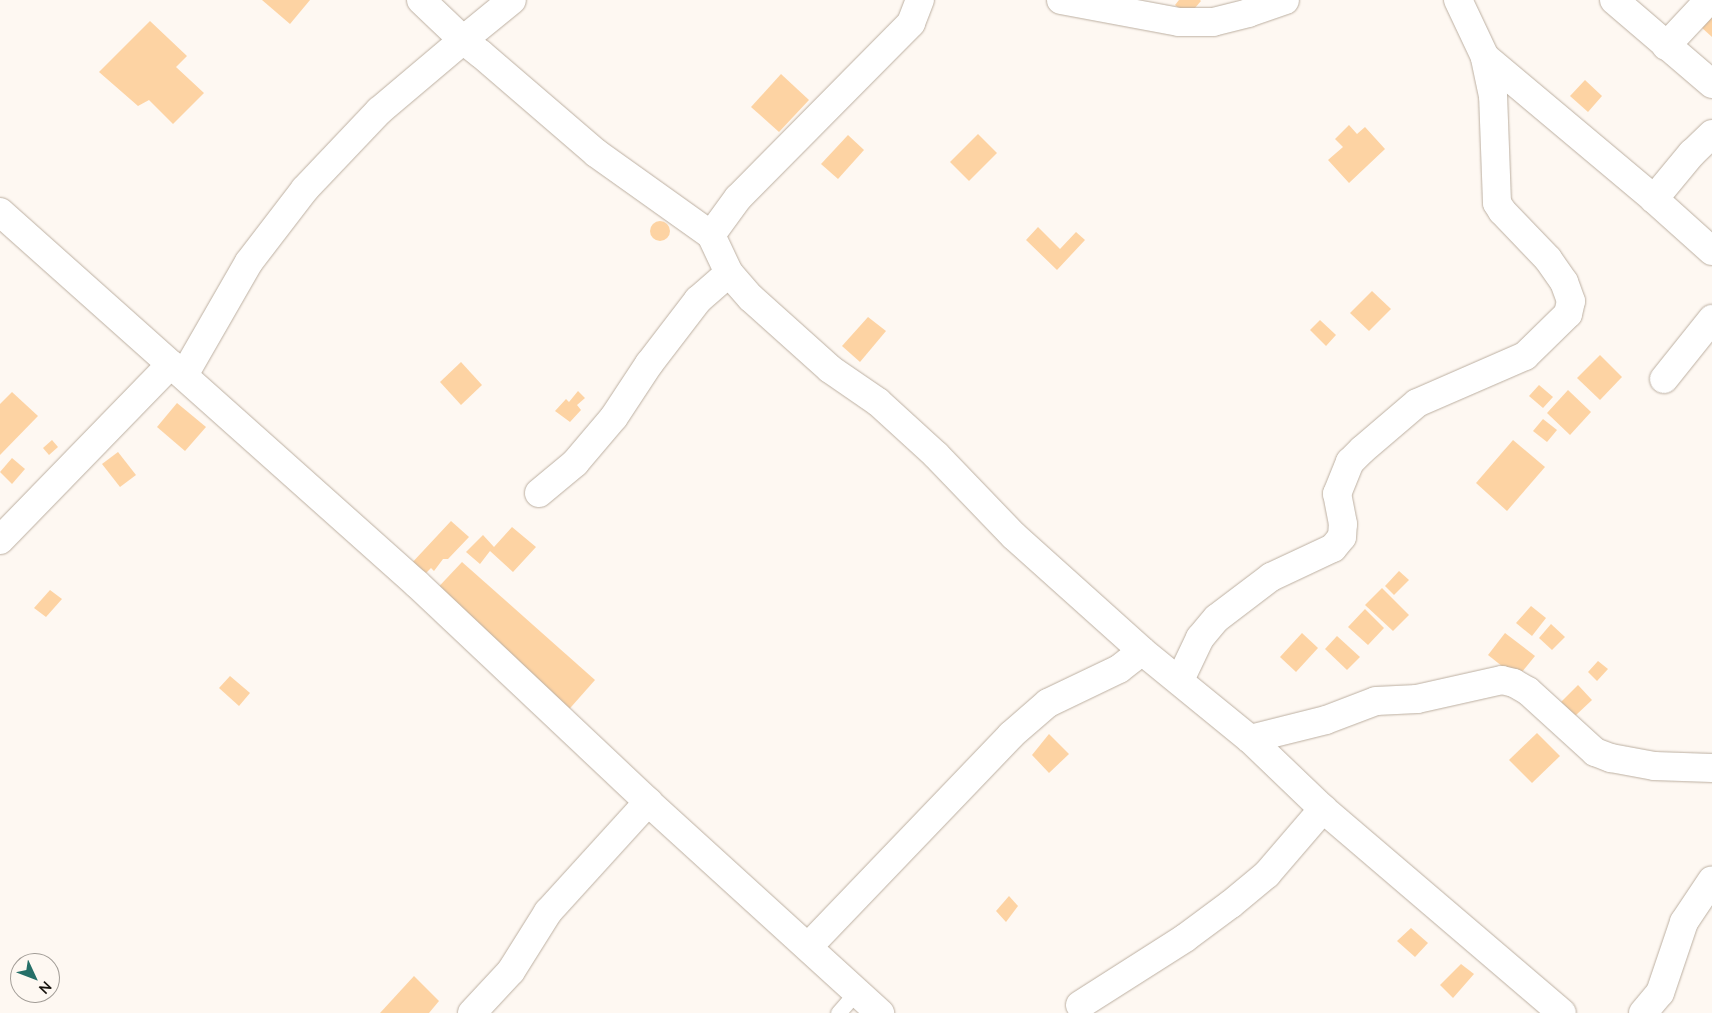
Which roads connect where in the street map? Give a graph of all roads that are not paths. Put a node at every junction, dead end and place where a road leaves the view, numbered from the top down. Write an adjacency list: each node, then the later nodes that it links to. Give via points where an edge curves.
1 (421, 0): 10 (street)
2 (512, 0): 10 (street)
3 (933, 0): 9 (street)
4 (1061, 0): 5 (street, via 1179,22 1213,22)
5 (1285, 0)
6 (1458, 0): 12 (street)
7 (1614, 0): 11 (street)
8 (1709, 0): 11 (street)
9 (916, 12): 17 (street, via 738,198)
10 (463, 40): 17 (street, via 596,153); 21 (street, via 379,111 305,189 249,262)
11 (1666, 46): 13 (street)
12 (1485, 57): 15 (street); 26 (street, via 1493,96 1497,203 1548,259 1564,282 1570,301 1568,314 1525,356 1417,403 1362,450 1350,462 1337,494 1342,537 1333,548 1271,577 1217,618 1200,638)
13 (1712, 84)
14 (1712, 134): 15 (street)
15 (1654, 199): 18 (street)
16 (0, 212): 21 (street)
17 (711, 235): 19 (street)
18 (1712, 251)
19 (729, 273): 23 (street, via 698,300 614,417 575,463); 25 (street, via 751,298 830,368 878,402 924,444 1014,536)
20 (1712, 319): 22 (street)
21 (178, 370): 24 (street); 29 (street, via 417,584)
22 (1664, 379)
23 (539, 493)
24 (0, 540)
25 (1142, 651): 26 (street); 32 (street, via 1119,669 1048,703 1011,735)
26 (1180, 680): 27 (street)
27 (1250, 739): 28 (street, via 1326,720 1376,701 1417,698 1502,680 1528,691 1595,752 1654,766); 30 (street)
28 (1712, 768)
29 (648, 802): 32 (street); 35 (street, via 548,912 511,971)
30 (1323, 809): 34 (street, via 1267,874 1232,904); 38 (street)
31 (1712, 880): 39 (street, via 1684,922 1660,994)
32 (808, 947): 33 (street)
33 (856, 992): 36 (lane); 37 (street)
34 (1080, 1005)
35 (472, 1013)
36 (838, 1013)
37 (880, 1013)
38 (1562, 1013)
39 (1643, 1013)

